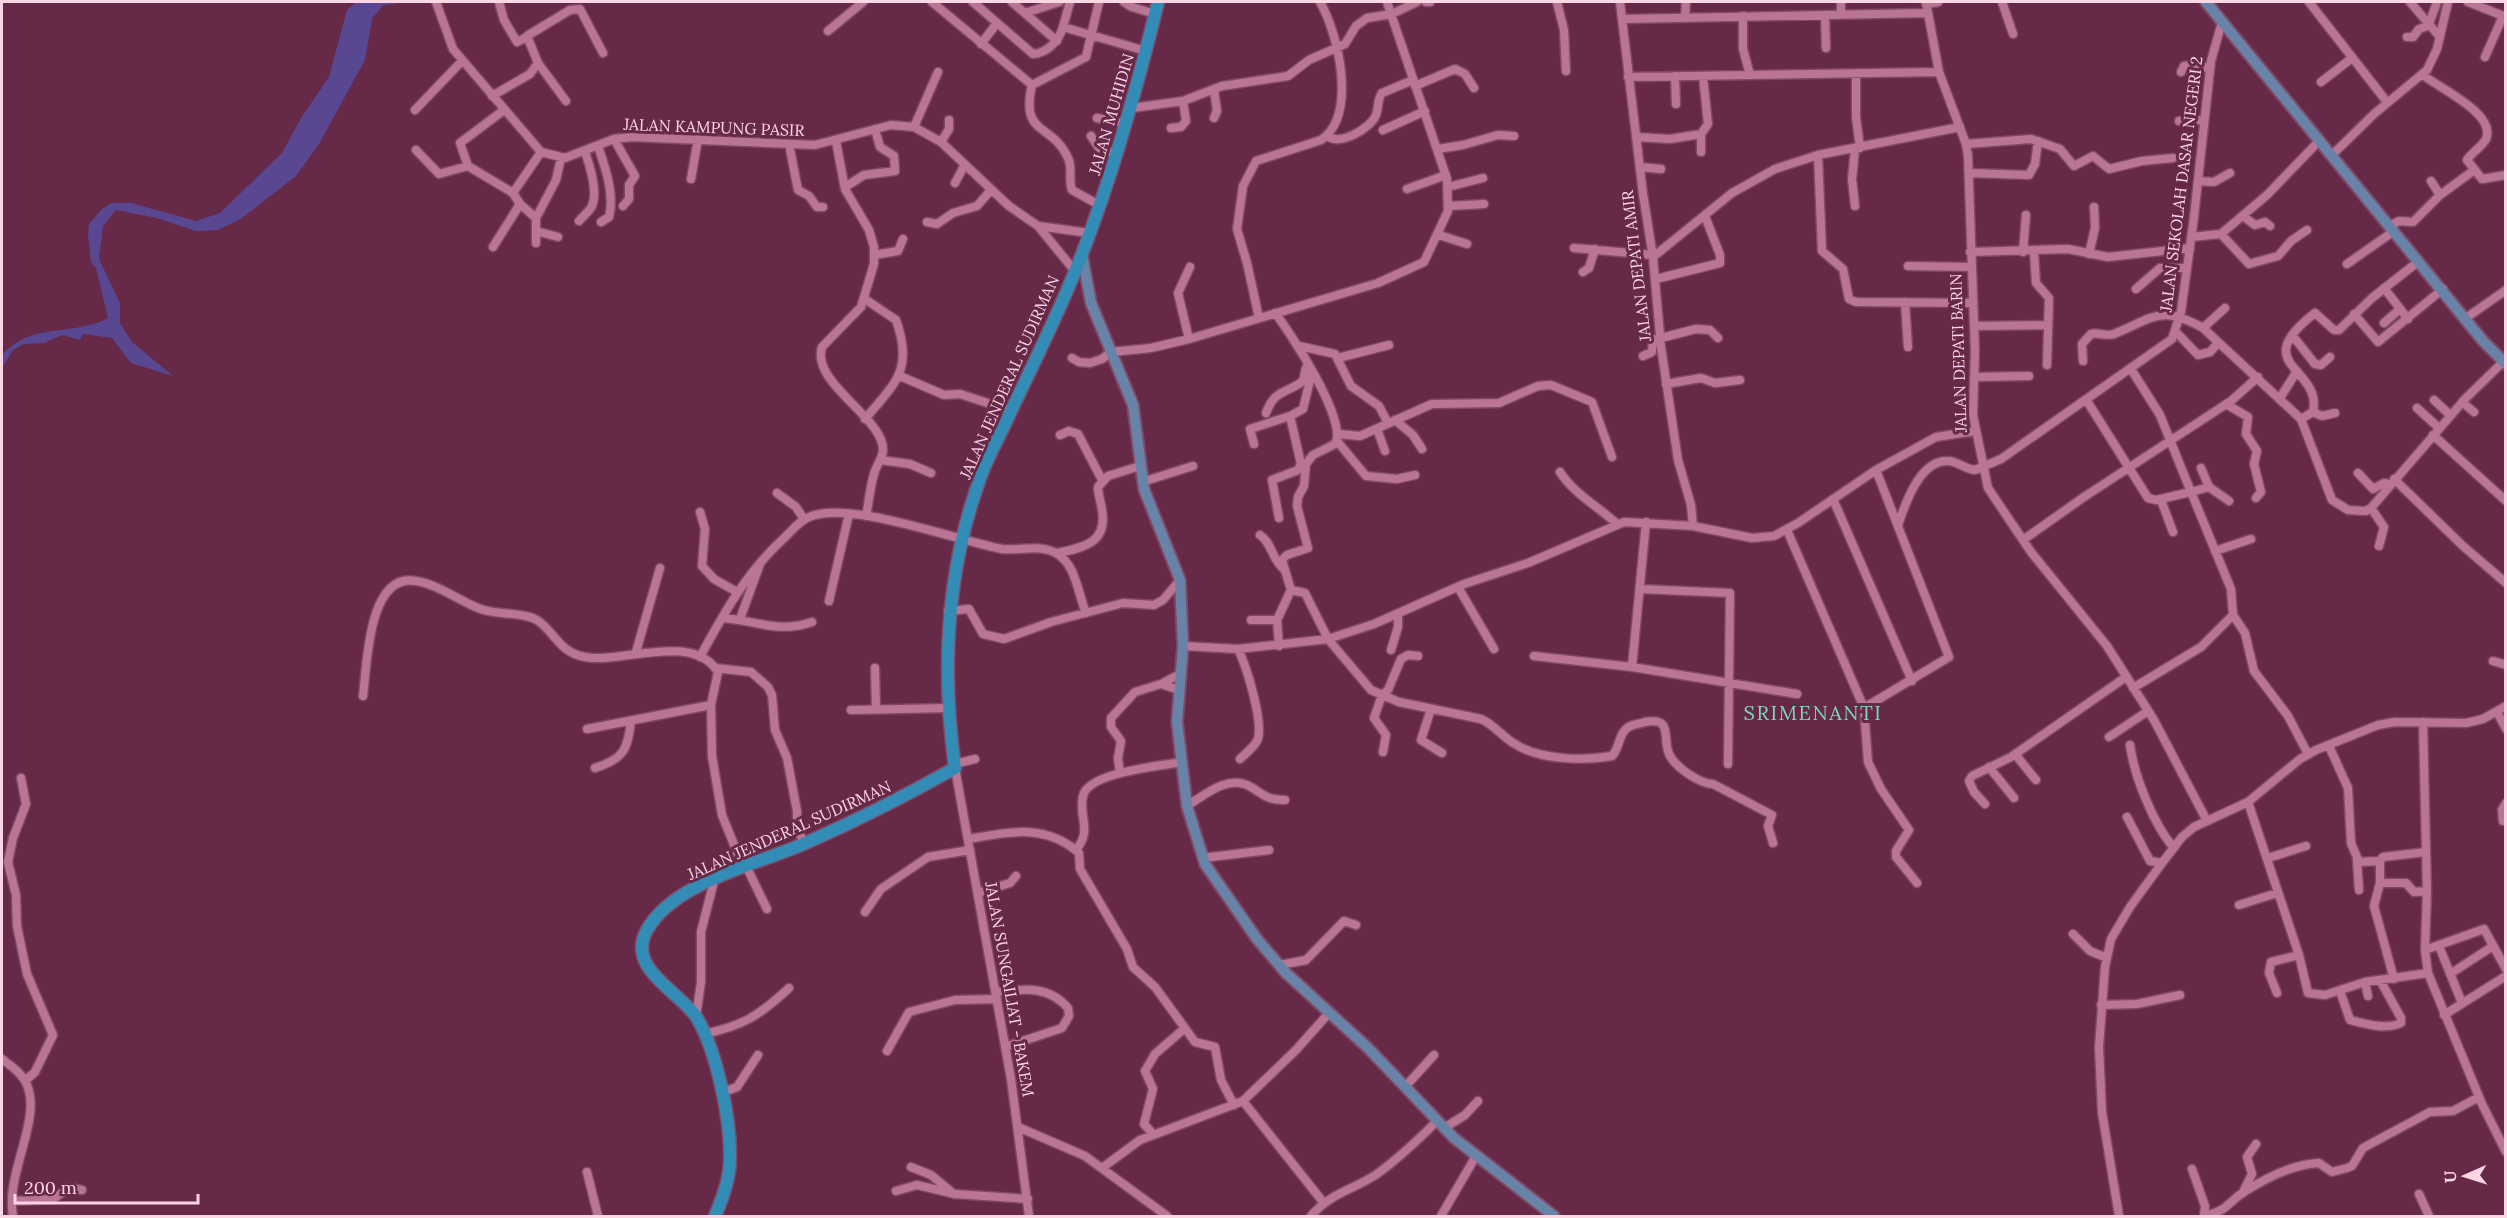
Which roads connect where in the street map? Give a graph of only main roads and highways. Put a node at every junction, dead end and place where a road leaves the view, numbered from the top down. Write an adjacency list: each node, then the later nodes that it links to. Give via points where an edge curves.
1 (1158, 2): 3 (highway, JALAN MUHIDIN, via 1118,155)
2 (2206, 2): 7 (main road)
3 (1089, 232): 4 (highway, JALAN JENDERAL SUDIRMAN)
4 (1082, 255): 5 (highway, JALAN JENDERAL SUDIRMAN); 6 (main road)
5 (1068, 285): 6 (main road); 8 (highway, JALAN JENDERAL SUDIRMAN, via 982,472 962,539 946,638 955,766 882,808 693,890 660,912 644,935 645,957 656,978 696,1017 721,1093 730,1160)
6 (1088, 294): 9 (main road, via 1133,405 1142,482 1180,580 1183,646 1177,722 1187,806 1202,858 1226,897 1280,965 1328,1014 1368,1048 1440,1124)
7 (2504, 363)
8 (715, 1216)
9 (1554, 1216)

